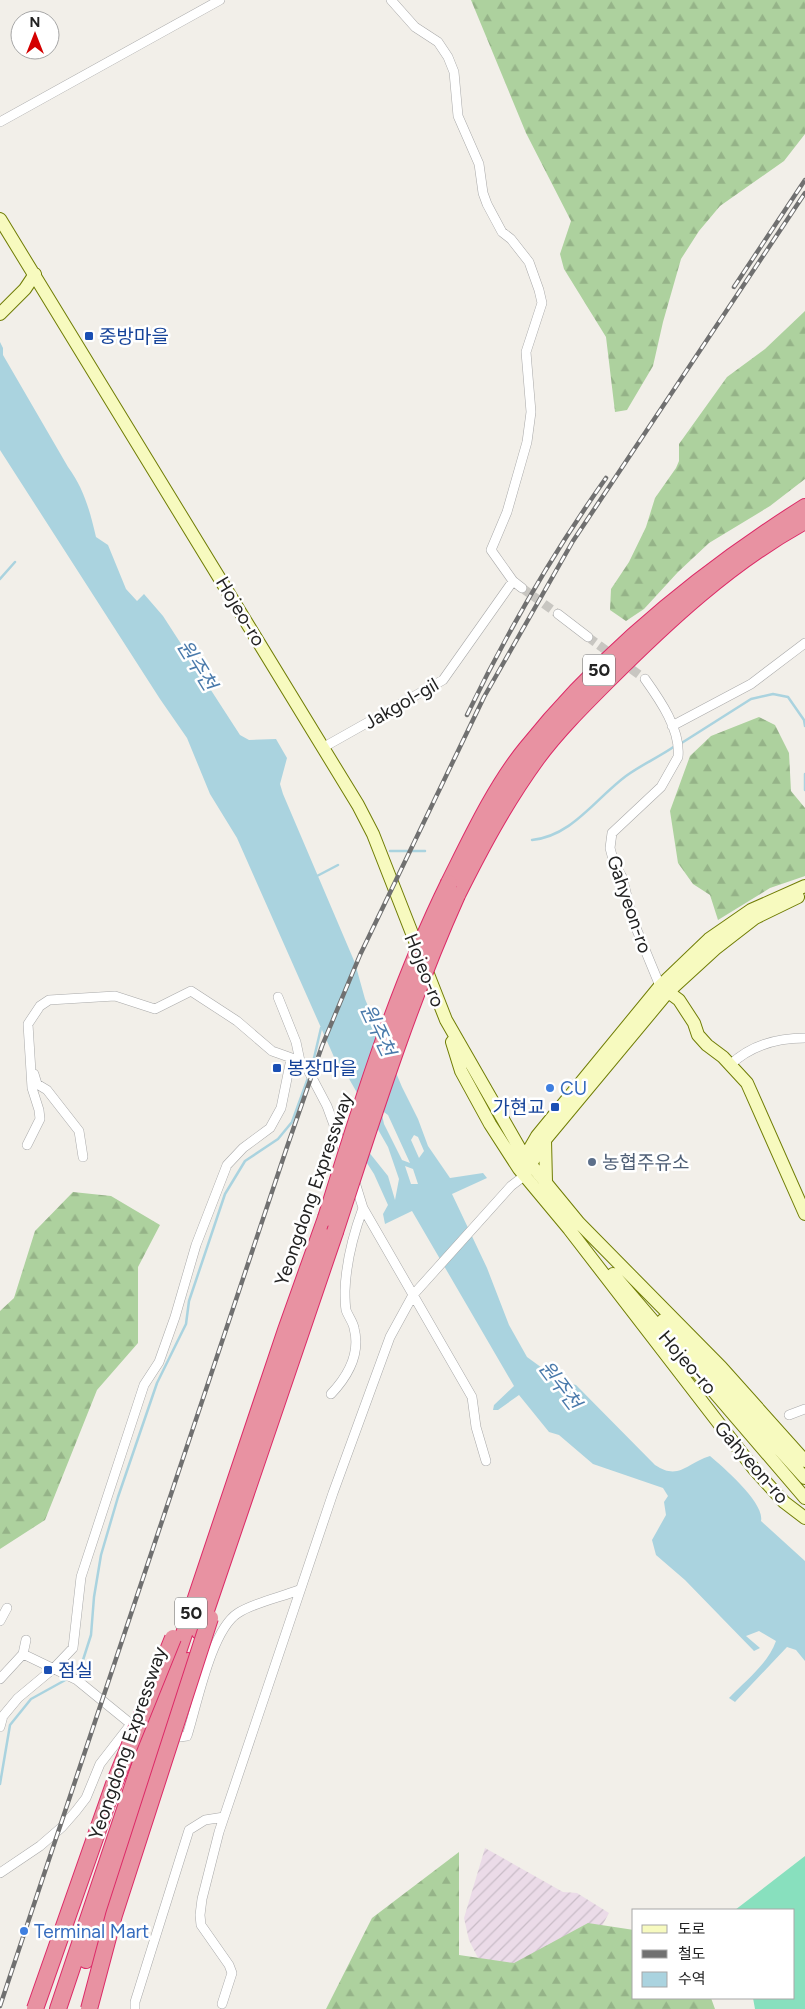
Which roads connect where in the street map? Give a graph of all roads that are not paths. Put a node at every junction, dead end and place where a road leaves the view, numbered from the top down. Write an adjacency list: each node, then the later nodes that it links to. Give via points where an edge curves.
1 (220, 0): 3 (street)
2 (391, 0): 9 (street, via 415,27 438,42 448,57 454,72 458,116 479,164 487,204 502,232 512,239 529,262 542,303 526,352 531,412 527,442 512,497 491,550)
3 (0, 122)
4 (0, 219): 5 (street, Hojeo-ro)
5 (35, 274): 6 (street, via 21,294); 16 (street, Hojeo-ro)
6 (0, 314)
7 (805, 508): 18 (highway, Yeongdong Expressway / 50, via 752,541 672,602 564,707 525,750 482,818)
8 (805, 521): 18 (highway, Yeongdong Expressway / 50, via 762,548 684,607 577,711 538,757)
9 (513, 581): 10 (street); 16 (street, Jakgol-gil, via 443,680)
10 (522, 588)
11 (558, 614): 12 (street)
12 (588, 637)
13 (805, 643): 15 (street, via 751,684)
14 (645, 679): 15 (street, Gahyeon-ro)
15 (673, 730): 20 (street, Gahyeon-ro, via 678,757 661,787 612,833 610,848 634,922)
16 (324, 747): 22 (street, Hojeo-ro, via 373,834)
17 (805, 886): 20 (street, via 751,910 716,934)
18 (453, 889): 45 (highway, Yeongdong Expressway / 50, bridge); 47 (highway, Yeongdong Expressway / 50, bridge, via 431,920 393,1019)
19 (805, 894): 20 (street, via 755,918)
20 (664, 989): 25 (street, Gahyeon-ro, via 680,1000 698,1035); 28 (street)
21 (278, 996): 24 (street, via 296,1042)
22 (446, 1020): 27 (street, Hojeo-ro); 31 (street, Hojeo-ro, via 461,1071 490,1124)
23 (805, 1038): 25 (street, via 768,1042 742,1054)
24 (295, 1060): 26 (street, via 272,1051 237,1021 191,991 155,1009 115,996 49,1000 40,1006 28,1024); 33 (street, via 308,1070 327,1106); 53 (street, via 281,1108 270,1128 227,1165 212,1200 175,1317 159,1362 144,1385 84,1568 72,1648)
25 (730, 1065): 34 (street, Gahyeon-ro, via 747,1084)
26 (32, 1067): 29 (street, via 32,1088 40,1119); 30 (street, via 37,1084 47,1090 79,1131)
27 (506, 1128): 28 (street); 31 (street, Hojeo-ro)
28 (541, 1138): 31 (street); 32 (street)
29 (27, 1145)
30 (83, 1158)
31 (524, 1166): 32 (street, Hojeo-ro); 35 (street, Hojeo-ro); 37 (street, via 511,1186)
32 (546, 1182): 35 (street, Hojeo-ro)
33 (363, 1208): 37 (street); 38 (street, via 352,1239 345,1290 346,1310 354,1328 355,1349 348,1373)
34 (805, 1214)
35 (574, 1226): 36 (street, Hojeo-ro)
36 (602, 1257): 42 (street, via 721,1367); 43 (street, Hojeo-ro); 44 (street, Hojeo-ro); 46 (street, Gahyeon-ro, via 754,1469 784,1502)
37 (413, 1295): 41 (street, via 472,1397 476,1427); 48 (street, via 390,1337)
38 (331, 1394)
39 (805, 1410): 40 (street)
40 (789, 1415)
41 (486, 1461)
42 (805, 1461)
43 (805, 1478)
44 (805, 1498)
45 (238, 1518): 62 (highway, Yeongdong Expressway / 50); 63 (highway, bridge, via 210,1618 119,1898)
46 (805, 1518)
47 (214, 1543): 60 (highway, bridge, via 204,1559 111,1792); 61 (highway, Yeongdong Expressway / 50)
48 (300, 1590): 56 (street, via 239,1612 224,1624 216,1640 187,1736); 57 (street)
49 (7, 1608): 50 (street)
50 (0, 1621)
51 (26, 1640): 52 (street)
52 (23, 1654): 53 (street); 54 (street)
53 (58, 1670): 55 (street, via 18,1698 3,1716); 58 (street, via 77,1680 133,1725 100,1764 86,1798 62,1827)
54 (0, 1679)
55 (0, 1727)
56 (172, 1738)
57 (224, 1817): 59 (street, via 200,1916 201,1925 232,1973); 64 (street, via 205,1820 189,1830)
58 (0, 1873)
59 (222, 2004)
60 (35, 2009)
61 (58, 2009)
62 (69, 2009)
63 (89, 2009)
64 (135, 2009)

